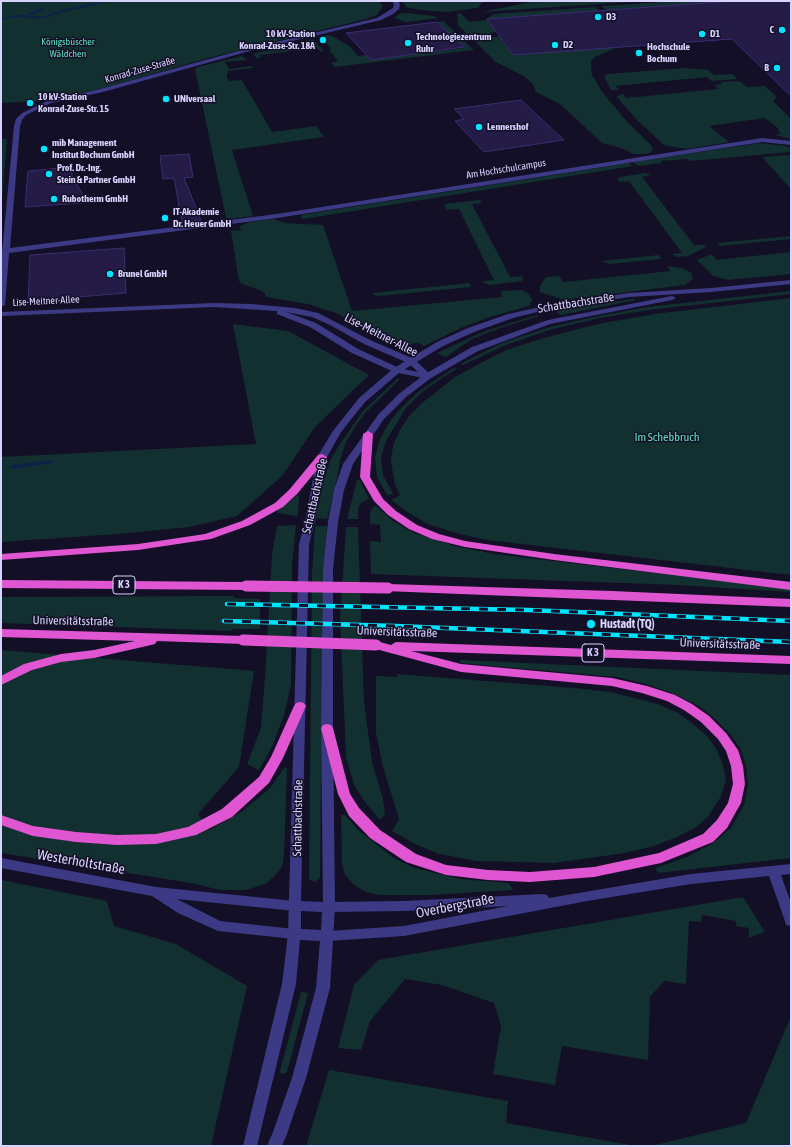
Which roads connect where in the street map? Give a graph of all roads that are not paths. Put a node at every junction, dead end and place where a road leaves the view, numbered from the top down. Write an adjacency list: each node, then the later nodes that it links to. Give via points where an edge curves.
1 (395, 1): 3 (street, Konrad-Zuse-Straße, via 396,9 379,19 233,54 101,91 49,102 32,109 19,119 16,126)
2 (791, 144): 3 (street, Am Hochschulcampus, via 762,140 277,216)
3 (6, 251): 6 (street, Konrad-Zuse-Straße)
4 (791, 282): 5 (street, Schattbachstraße)
5 (711, 290): 9 (street, Schattbachstraße, via 629,295 531,311 472,330 440,344); 11 (street, Schattbachstraße, via 548,322 475,349)
6 (1, 304)
7 (260, 306): 8 (street, Lise-Meitner-Allee, via 214,305); 9 (street, Lise-Meitner-Allee, via 315,315); 10 (street, Lise-Meitner-Allee, via 313,325 355,351)
8 (1, 314)
9 (411, 361): 10 (street, Schattbachstraße); 11 (street, Lise-Meitner-Allee)
10 (397, 370): 11 (street, Lise-Meitner-Allee); 13 (street, Schattbachstraße, via 362,400 337,431)
11 (428, 376): 12 (street, Schattbachstraße, via 381,417)
12 (368, 434): 16 (highway, via 365,477 379,501 413,527 436,537 540,555); 24 (street, Schattbachstraße, via 348,464 339,490 333,522 328,570)
13 (322, 457): 14 (highway, via 279,505 246,523 213,535 138,547); 23 (street, Schattbachstraße, via 304,544)
14 (1, 557)
15 (1, 584): 17 (highway, K 3, bridge, via 388,588)
16 (791, 586)
17 (791, 603)
18 (1, 633): 19 (highway, Universitätsstraße)
19 (170, 638): 20 (highway, Universitätsstraße, bridge, via 376,645); 22 (highway, via 94,654 61,658 28,667)
20 (396, 648): 21 (highway, Universitätsstraße / K 3); 24 (highway, via 461,668 612,682 671,698 705,718 732,750 739,784 734,803 722,824 708,838 661,858 631,865 594,872 530,877 446,870 411,858 394,848 375,834 354,812 344,794)
21 (791, 660)
22 (1, 681)
23 (300, 706): 25 (highway, via 264,780 227,813 191,830 156,839 117,840 33,831); 31 (street, Schattbachstraße)
24 (327, 728): 32 (street, Schattbachstraße)
25 (1, 820)
26 (1, 864): 29 (street, Westerholtstraße)
27 (791, 869): 28 (street, Overbergstraße)
28 (773, 870): 30 (street, Overbergstraße, via 691,879); 33 (street)
29 (156, 892): 31 (street, Westerholtstraße); 34 (street, Westerholtstraße, via 182,909 218,926)
30 (587, 896): 32 (street, Overbergstraße, via 412,906); 35 (street, Overbergstraße, via 404,931)
31 (295, 906): 32 (street); 34 (street, Schattbachstraße)
32 (329, 907): 35 (street, Schattbachstraße)
33 (791, 921)
34 (294, 934): 35 (street); 36 (street, Schattbachstraße, via 289,984)
35 (328, 936): 37 (street, Schattbachstraße, via 323,988 317,1015 299,1078)
36 (250, 1146)
37 (274, 1146)

